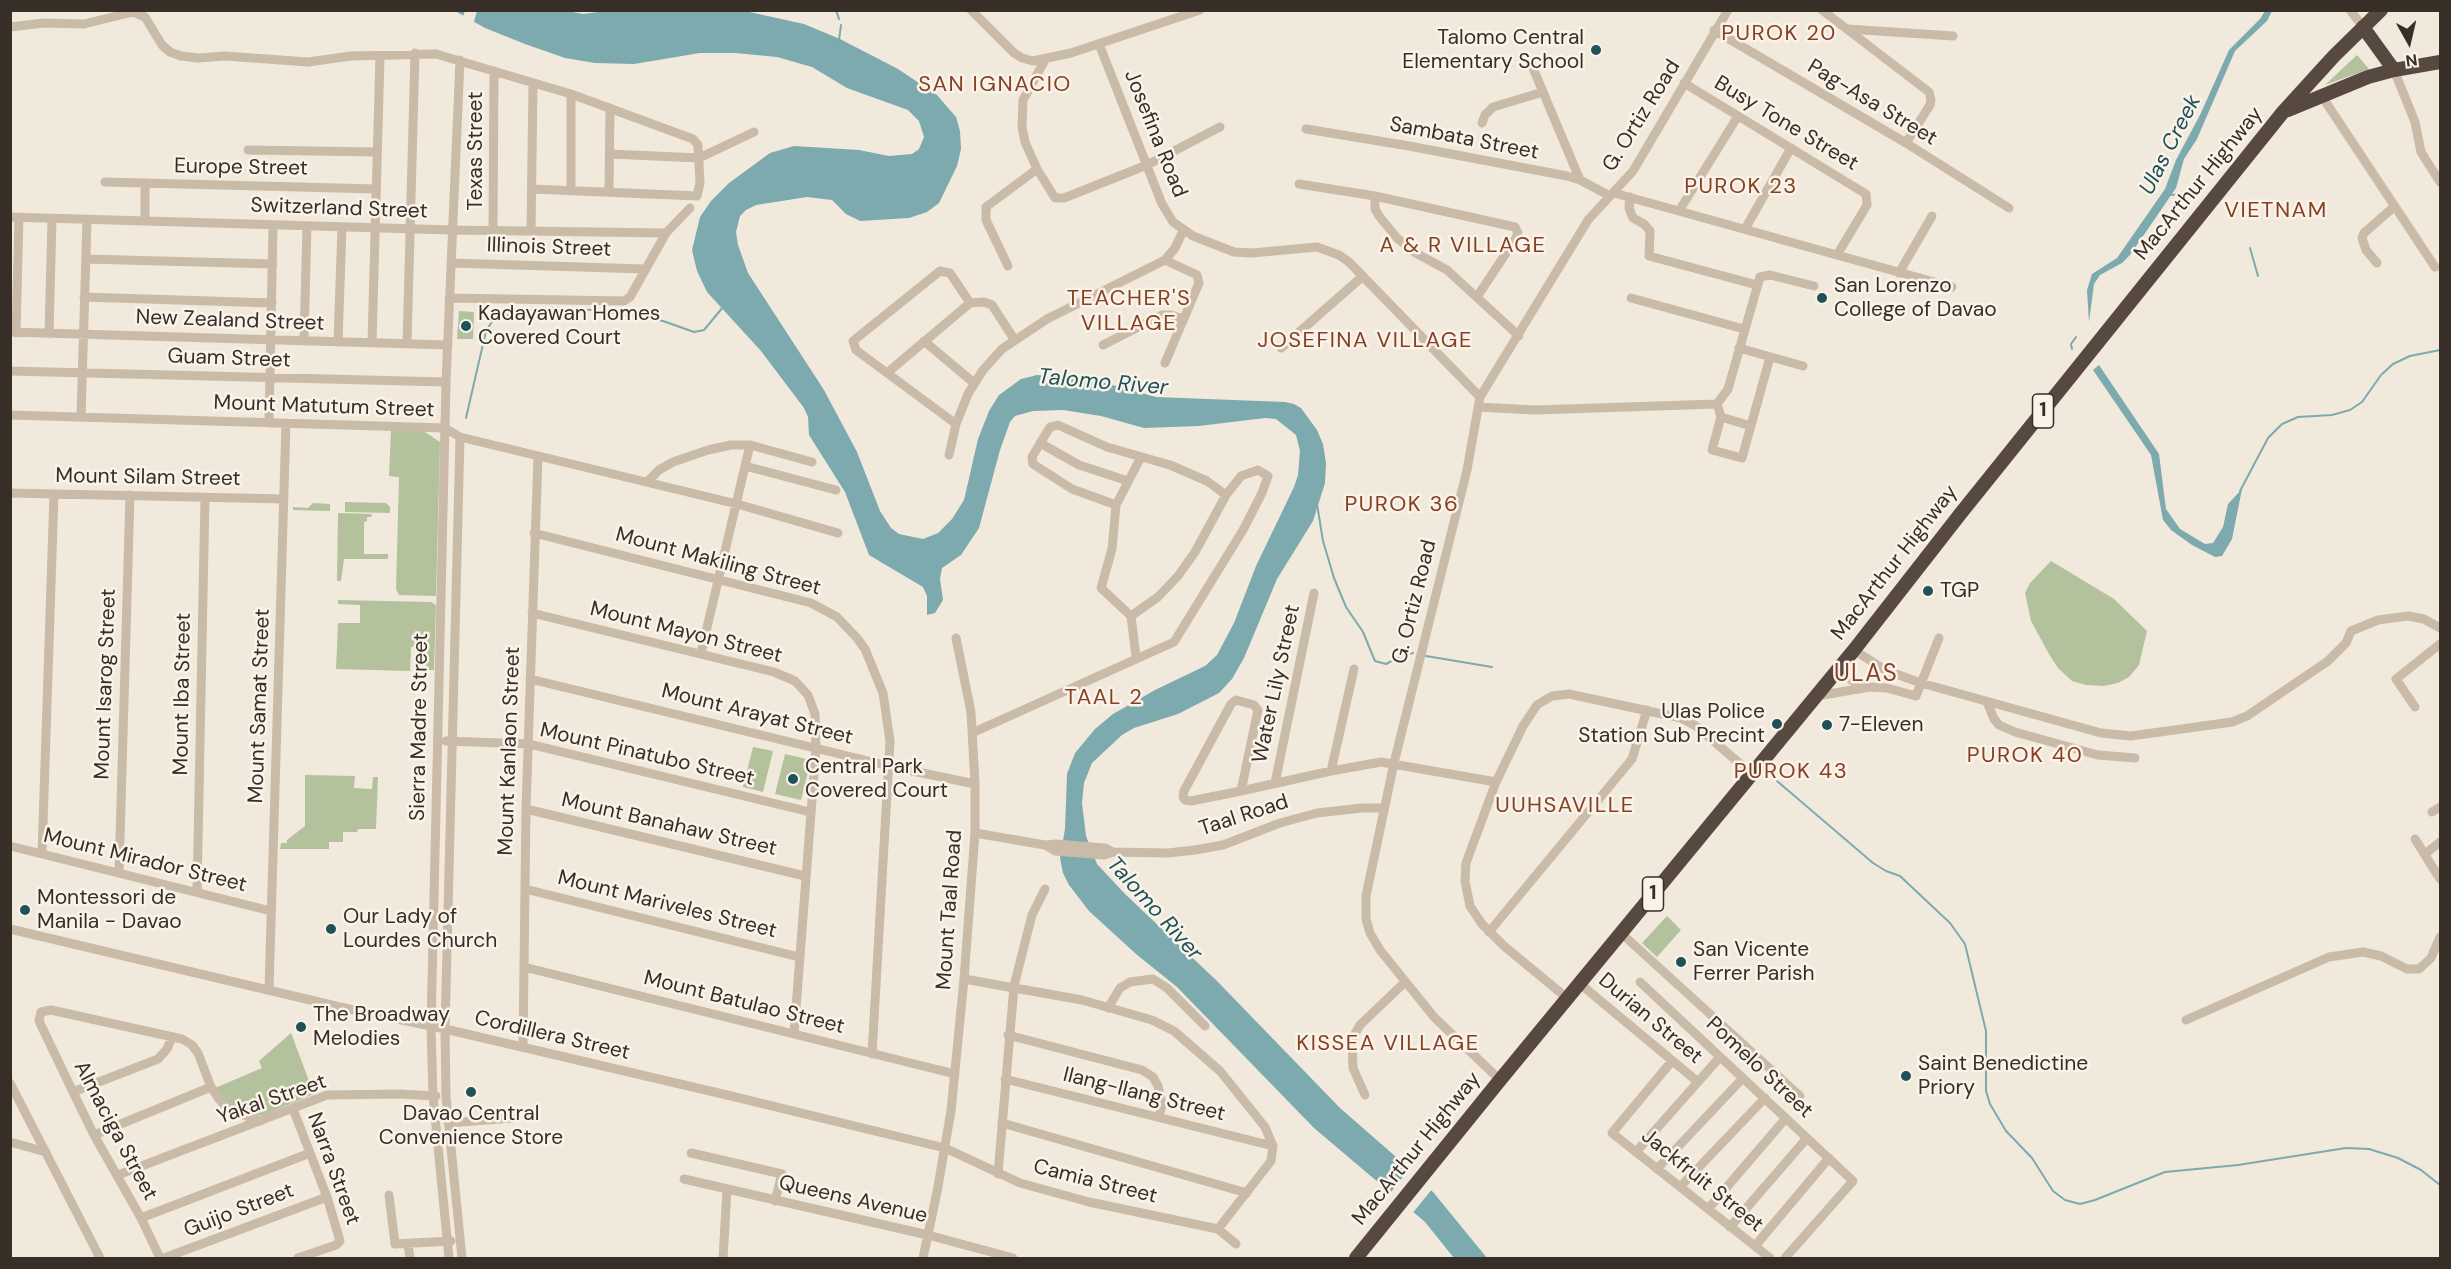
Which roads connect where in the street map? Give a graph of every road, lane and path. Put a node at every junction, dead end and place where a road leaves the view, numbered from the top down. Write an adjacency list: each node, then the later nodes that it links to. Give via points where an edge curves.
1 (971, 10): 18 (street, via 1022,58)
2 (1166, 10): 8 (street)
3 (1200, 10): 8 (street)
4 (1728, 10): 12 (street, G. Ortiz Road)
5 (1822, 10): 11 (street)
6 (2350, 10): 10 (street)
7 (2381, 10): 10 (highway, MacArthur Highway / 1)
8 (1168, 21): 14 (street)
9 (10, 27): 16 (street, via 84,24 133,12 145,17 162,45 181,56 308,62)
10 (2363, 27): 21 (highway); 29 (highway, MacArthur Highway / 1)
11 (1846, 28): 13 (street); 35 (street, via 1929,92 1930,105)
12 (1714, 30): 24 (street, G. Ortiz Road); 35 (street, Pag-Asa Street)
13 (1953, 36)
14 (1099, 44): 18 (street); 41 (street, Josefina Road)
15 (416, 53): 16 (street); 17 (street); 69 (street)
16 (380, 57): 38 (street)
17 (459, 60): 22 (street); 70 (street, Sierra Madre Street)
18 (1045, 60): 43 (street, via 1022,108 1025,142)
19 (1530, 61): 25 (street)
20 (2440, 62): 21 (highway)
21 (2394, 70): 27 (highway); 42 (street, via 2415,122 2421,152)
22 (494, 71): 23 (street); 72 (street, Texas Street)
23 (533, 83): 26 (street); 50 (street)
24 (1684, 83): 30 (street, Busy Tone Street); 53 (street, G. Ortiz Road, via 1633,171)
25 (1543, 92): 31 (street, via 1493,107); 44 (street)
26 (571, 94): 28 (street); 51 (street)
27 (2321, 95): 29 (highway); 56 (street)
28 (610, 108): 39 (street); 40 (street, via 693,139 698,145)
29 (2283, 112): 161 (highway, MacArthur Highway / 1)
30 (1738, 116): 36 (street, Busy Tone Street); 59 (street)
31 (1482, 123)
32 (1220, 127): 41 (street)
33 (1306, 129): 44 (street, Sambata Street)
34 (754, 132): 40 (street)
35 (1906, 143): 58 (street, Pag-Asa Street)
36 (1791, 148): 71 (street); 76 (street, Busy Tone Street, via 1867,198 1867,205)
37 (248, 150): 38 (street)
38 (377, 152): 49 (street)
39 (610, 154): 40 (street); 52 (street)
40 (699, 159): 52 (street, via 697,196)
41 (1147, 165): 43 (street, via 1059,199 1052,195); 74 (street, Josefina Road, via 1167,214)
42 (2436, 167): 46 (street)
43 (1037, 169): 82 (street, via 986,207 986,220)
44 (1580, 180): 53 (street, Sambata Street)
45 (105, 182): 47 (street, Europe Street)
46 (2440, 182)
47 (145, 183): 49 (street, Europe Street); 64 (street)
48 (1299, 184): 54 (street)
49 (376, 189): 68 (street)
50 (532, 189): 51 (street); 73 (street)
51 (571, 191): 52 (street)
52 (609, 192)
53 (1612, 194): 55 (street, Sambata Street); 101 (street, G. Ortiz Road, via 1588,220)
54 (1376, 196): 91 (street, via 1375,209 1397,238 1447,270); 91 (street, via 1515,227 1516,238)
55 (1630, 197): 59 (street, Sambata Street); 87 (street, via 1633,218 1650,231 1649,255)
56 (2395, 206): 80 (street, via 2362,238 2366,250); 83 (street)
57 (690, 208): 75 (street)
58 (2009, 208)
59 (1679, 211): 71 (street, Sambata Street)
60 (1932, 216): 85 (street)
61 (15, 218): 62 (street, Switzerland Street); 98 (street)
62 (52, 219): 63 (street, Switzerland Street); 99 (street)
63 (87, 220): 64 (street, Switzerland Street); 77 (street)
64 (145, 221): 65 (street, Switzerland Street)
65 (273, 225): 66 (street, Switzerland Street); 81 (street)
66 (307, 226): 67 (street, Switzerland Street); 104 (street)
67 (342, 227): 68 (street, Switzerland Street); 106 (street)
68 (375, 228): 69 (street, Switzerland Street); 107 (street)
69 (410, 229): 70 (street, Switzerland Street); 108 (street)
70 (451, 230): 72 (street, Switzerland Street); 79 (street, Sierra Madre Street)
71 (1745, 230): 76 (street, Sambata Street)
72 (493, 231): 73 (street, Switzerland Street)
73 (531, 231): 75 (street, Switzerland Street)
74 (1183, 231): 78 (street); 86 (street, Josefina Road, via 1234,252 1304,247 1328,250)
75 (666, 233): 84 (street)
76 (1837, 255): 85 (street, Sambata Street)
77 (86, 259): 81 (street); 90 (street)
78 (1166, 260): 96 (street, via 1199,279); 102 (street)
79 (451, 263): 84 (street, Illinois Street); 92 (street, Sierra Madre Street)
80 (2378, 263)
81 (273, 264): 94 (street)
82 (1008, 266)
83 (2435, 267)
84 (645, 269): 92 (street, via 630,297 617,302)
85 (1899, 273): 89 (street, Sambata Street)
86 (1363, 276): 111 (street); 122 (street, Josefina Road)
87 (1756, 285): 88 (street, via 1766,275); 97 (street)
88 (1814, 286)
89 (1952, 287)
90 (84, 297): 94 (street); 100 (street)
91 (1477, 297): 101 (street)
92 (449, 298): 109 (street, Sierra Madre Street)
93 (1631, 298): 97 (street)
94 (272, 303): 103 (street)
95 (970, 303): 102 (street, via 992,305); 105 (street); 117 (street, via 950,273 940,270 854,339 856,350)
96 (1184, 319): 110 (street, via 1162,315); 114 (street)
97 (1744, 329): 112 (street)
98 (13, 332): 99 (street, New Zealand Street)
99 (49, 334): 100 (street, New Zealand Street)
100 (84, 334): 103 (street, New Zealand Street); 118 (street)
101 (1519, 336): 122 (street, G. Ortiz Road)
102 (1014, 339): 121 (street)
103 (271, 340): 104 (street, New Zealand Street); 119 (street)
104 (304, 341): 106 (street, New Zealand Street)
105 (924, 341): 117 (street); 121 (street)
106 (338, 342): 107 (street, New Zealand Street)
107 (372, 342): 108 (street, New Zealand Street)
108 (407, 344): 109 (street, New Zealand Street)
109 (448, 345): 120 (street, Sierra Madre Street)
110 (1103, 345)
111 (1281, 348)
112 (1739, 348): 113 (street); 123 (street, via 1725,395)
113 (1770, 357): 115 (street); 130 (street)
114 (1165, 363)
115 (1803, 366)
116 (10, 371): 118 (street, Guam Street)
117 (886, 372): 129 (street)
118 (83, 373): 119 (street, Guam Street); 125 (street)
119 (270, 379): 120 (street, Guam Street); 127 (street)
120 (446, 382): 131 (street, Sierra Madre Street)
121 (974, 383): 129 (street)
122 (1479, 402): 123 (street, via 1535,410); 179 (street, G. Ortiz Road, via 1469,462)
123 (1717, 404): 126 (street)
124 (10, 415): 125 (street, Mount Matutum Street)
125 (81, 417): 127 (street, Mount Matutum Street)
126 (1721, 417): 130 (street); 130 (street, via 1712,450 1742,458)
127 (269, 423): 128 (street, Mount Matutum Street)
128 (286, 423): 131 (street, Mount Matutum Street); 148 (street, Mount Samat Street)
129 (956, 424): 135 (street)
130 (1751, 426)
131 (445, 428): 132 (street, Mount Matutum Street); 174 (street, Sierra Madre Street)
132 (460, 437): 136 (street, Mount Matutum Street); 175 (street, Sierra Madre Street)
133 (1040, 442): 137 (street, via 1050,426 1058,425 1095,443); 140 (street, via 1079,465); 150 (street, via 1032,457 1033,464 1072,489)
134 (750, 444): 138 (street); 139 (street); 141 (street, via 690,455 659,470)
135 (949, 455)
136 (538, 456): 141 (street, Mount Matutum Street); 151 (street, Mount Kanlaon Street)
137 (1141, 457): 140 (street); 146 (street, via 1196,476)
138 (812, 462)
139 (746, 466): 142 (street); 149 (street)
140 (1128, 481): 150 (street)
141 (648, 482): 149 (street, Mount Matutum Street)
142 (836, 490)
143 (10, 493): 144 (street, Mount Silam Street)
144 (54, 494): 145 (street, Mount Silam Street); 194 (street)
145 (130, 495): 147 (street, Mount Silam Street); 196 (street, Mount Isarog Street)
146 (1226, 495): 156 (street, via 1178,576 1158,597); 163 (street, via 1241,476 1258,470 1268,476 1243,530 1178,636 1168,646)
147 (205, 497): 148 (street, Mount Silam Street); 201 (street, Mount Iba Street)
148 (284, 499): 202 (street, Mount Samat Street)
149 (737, 504): 152 (street, Mount Matutum Street); 153 (street)
150 (1116, 505): 156 (street, via 1112,549 1101,588)
151 (534, 533): 153 (street, Mount Makiling Street); 155 (street, Mount Kanlaon Street)
152 (838, 533)
153 (719, 579): 162 (street); 180 (street, Mount Makiling Street, via 824,608 857,638 883,693 889,723)
154 (1314, 593): 184 (street, Water Lily Street)
155 (532, 613): 162 (street, Mount Mayon Street); 166 (street, Mount Kanlaon Street)
156 (1131, 616): 163 (street)
157 (2440, 628): 170 (street, via 2408,616 2378,620 2351,631 2346,644 2328,660 2247,716 2232,722 2131,736 2101,733)
158 (956, 638): 173 (street, Mount Taal Road)
159 (1939, 638): 167 (street)
160 (2440, 644): 171 (street, via 2396,679)
161 (1854, 650): 165 (highway, MacArthur Highway / 1); 167 (street, via 1884,670)
162 (701, 653): 177 (street, Mount Mayon Street, via 795,681 812,704)
163 (1136, 657): 173 (street)
164 (1354, 669): 181 (street)
165 (1838, 670): 168 (street); 169 (highway, MacArthur Highway / 1)
166 (530, 679): 176 (street, Mount Kanlaon Street); 177 (street, Mount Arayat Street)
167 (1921, 683): 168 (street, via 1916,696); 170 (street)
168 (1870, 687): 169 (street)
169 (1817, 696): 182 (highway, MacArthur Highway / 1)
170 (1987, 702): 178 (street, via 1999,725 2014,732 2098,755)
171 (2415, 707)
172 (1647, 710): 182 (street, via 1688,721); 183 (street, via 1569,694 1544,699 1523,726); 204 (street, via 1632,759)
173 (972, 733): 185 (street, Mount Taal Road)
174 (438, 741): 175 (street, Mount Pinatubo Street); 218 (street, Sierra Madre Street)
175 (452, 741): 176 (street, Mount Pinatubo Street); 220 (street, Sierra Madre Street)
176 (529, 744): 188 (street, Mount Kanlaon Street); 189 (street, Mount Pinatubo Street)
177 (816, 748): 180 (street, Mount Arayat Street); 189 (street, Mount Mayon Street)
178 (2135, 758)
179 (1394, 763): 181 (street); 183 (street); 187 (street, G. Ortiz Road)
180 (889, 766): 185 (street, Mount Arayat Street); 225 (street, Mount Makiling Street)
181 (1331, 771): 184 (street)
182 (1752, 774): 205 (highway, MacArthur Highway / 1)
183 (1496, 782): 204 (street, via 1465,872 1470,906)
184 (1275, 783): 186 (street)
185 (975, 784): 190 (street, Mount Taal Road)
186 (1241, 791): 186 (street, via 1184,799 1184,791 1231,704 1239,700 1258,710)
187 (1384, 808): 190 (street, Taal Road, via 1308,815 1223,845 1168,853 1056,848); 211 (street, G. Ortiz Road, via 1366,919 1375,942)
188 (526, 809): 197 (street, Mount Banahaw Street); 199 (street, Mount Kanlaon Street)
189 (810, 812): 197 (street, Mount Mayon Street)
190 (975, 833): 209 (street, Mount Taal Road)
191 (2415, 838): 195 (street)
192 (2440, 842): 195 (street)
193 (10, 846): 194 (street, Mount Mirador Street)
194 (42, 854): 196 (street, Mount Mirador Street)
195 (2425, 854): 198 (street)
196 (119, 873): 201 (street, Mount Mirador Street)
197 (805, 876): 207 (street, Mount Mayon Street)
198 (2440, 879)
199 (525, 889): 207 (street, Mount Mariveles Street); 208 (street, Mount Kanlaon Street)
200 (1045, 890): 213 (street, via 1032,915)
201 (197, 892): 202 (street, Mount Mirador Street)
202 (271, 911): 214 (street, Mount Samat Street)
203 (10, 929): 214 (street, Cordillera Street)
204 (1489, 932): 215 (street)
205 (1621, 933): 212 (highway, MacArthur Highway / 1); 238 (street)
206 (2440, 937): 217 (street, via 2431,958 2420,969 2407,969 2363,952 2329,957)
207 (800, 957): 221 (street, Mount Mayon Street)
208 (524, 967): 221 (street, Mount Batulao Street); 224 (street, Mount Kanlaon Street)
209 (964, 979): 213 (street); 228 (street, Mount Taal Road)
210 (1640, 982): 226 (street, Pomelo Street)
211 (1404, 983): 231 (street, G. Ortiz Road); 236 (street, via 1360,1025 1352,1039 1353,1068)
212 (1579, 983): 215 (highway, MacArthur Highway / 1); 227 (street, Durian Street)
213 (1014, 986): 216 (street); 222 (street)
214 (269, 989): 218 (street, Cordillera Street)
215 (1567, 998): 231 (highway, MacArthur Highway / 1)
216 (1108, 1008): 219 (street, via 1120,988 1130,982 1153,980 1167,988); 251 (street, via 1152,1020 1194,1047 1220,1071 1258,1118)
217 (2186, 1020)
218 (430, 1026): 220 (street, Cordillera Street); 237 (street, Sierra Madre Street)
219 (1205, 1026)
220 (445, 1029): 224 (street, Cordillera Street); 239 (street, Sierra Madre Street)
221 (794, 1034): 225 (street, Mount Batulao Street)
222 (1008, 1035): 230 (street); 242 (street, via 1142,1070 1158,1086 1162,1104)
223 (172, 1037): 234 (street, via 192,1045); 235 (street, via 159,1059); 235 (street, Almaciga Street, via 51,1010 40,1012 39,1021)
224 (523, 1047): 252 (street, Cordillera Street)
225 (872, 1054): 228 (street, Mount Batulao Street)
226 (1720, 1057): 229 (street, Pomelo Street); 232 (street)
227 (1672, 1060): 232 (street, Durian Street); 254 (street, Jackfruit Street, via 1612,1132)
228 (955, 1074): 252 (street, Mount Taal Road)
229 (1743, 1078): 240 (street, Pomelo Street); 258 (street)
230 (1005, 1079): 242 (street, Ilang-Ilang Street); 247 (street)
231 (1500, 1080): 287 (highway, MacArthur Highway / 1)
232 (1698, 1082): 254 (street)
233 (10, 1083): 253 (street)
234 (211, 1087): 245 (street, via 230,1110); 248 (street)
235 (73, 1092): 248 (street, Almaciga Street)
236 (1365, 1095)
237 (433, 1096): 239 (street, Yakal Street); 241 (street, Yakal Street, via 327,1095); 274 (street, Sierra Madre Street)
238 (1800, 1096)
239 (446, 1097): 246 (street, Sierra Madre Street)
240 (1765, 1098): 244 (street, Pomelo Street); 262 (street)
241 (293, 1109): 245 (street, Yakal Street); 255 (street, Narra Street)
242 (1159, 1117): 251 (street, Ilang-Ilang Street)
243 (513, 1118): 246 (street)
244 (1786, 1118): 249 (street, Pomelo Street); 268 (street)
245 (261, 1121): 260 (street, Yakal Street)
246 (448, 1123): 273 (street, Sierra Madre Street)
247 (1002, 1123): 259 (street); 264 (street)
248 (94, 1135): 260 (street, Almaciga Street)
249 (1807, 1138): 257 (street, Pomelo Street); 270 (street)
250 (10, 1142): 253 (street)
251 (1273, 1146): 264 (street, via 1271,1161)
252 (945, 1148): 259 (street, Camia Street); 272 (street, Mount Taal Road)
253 (46, 1152): 278 (street)
254 (1636, 1152): 258 (street, Jackfruit Street)
255 (310, 1153): 266 (street, Narra Street); 269 (street)
256 (691, 1153): 267 (street, via 782,1174)
257 (1829, 1158): 277 (street); 289 (street, Pomelo Street, via 1853,1180)
258 (1658, 1169): 262 (street, Jackfruit Street)
259 (998, 1174): 271 (street, Camia Street, via 1089,1202)
260 (118, 1175): 269 (street, Almaciga Street)
261 (684, 1179): 263 (street, Queens Avenue)
262 (1680, 1187): 268 (street, Jackfruit Street)
263 (727, 1190): 267 (street, Queens Avenue); 284 (street)
264 (1247, 1193): 271 (street)
265 (388, 1195): 275 (street, via 395,1244)
266 (327, 1197): 279 (street, Guijo Street); 280 (street, Narra Street, via 340,1241)
267 (775, 1201): 272 (street, Queens Avenue)
268 (1707, 1209): 270 (street, Jackfruit Street)
269 (141, 1218): 279 (street, Almaciga Street)
270 (1730, 1227): 277 (street, Jackfruit Street)
271 (1218, 1229): 276 (street, Camia Street)
272 (928, 1235): 285 (street, Mount Taal Road); 286 (street, Queens Avenue)
273 (460, 1240): 274 (street); 283 (street, Sierra Madre Street)
274 (447, 1242): 275 (street); 282 (street, Sierra Madre Street)
275 (408, 1244): 281 (street)
276 (1236, 1244)
277 (1755, 1246): 288 (street, Jackfruit Street)
278 (100, 1258)
279 (162, 1258)
280 (298, 1258)
281 (410, 1258)
282 (448, 1258)
283 (462, 1258)
284 (723, 1258)
285 (923, 1258)
286 (1013, 1258)
287 (1356, 1258)
288 (1770, 1258)
289 (1785, 1258)

